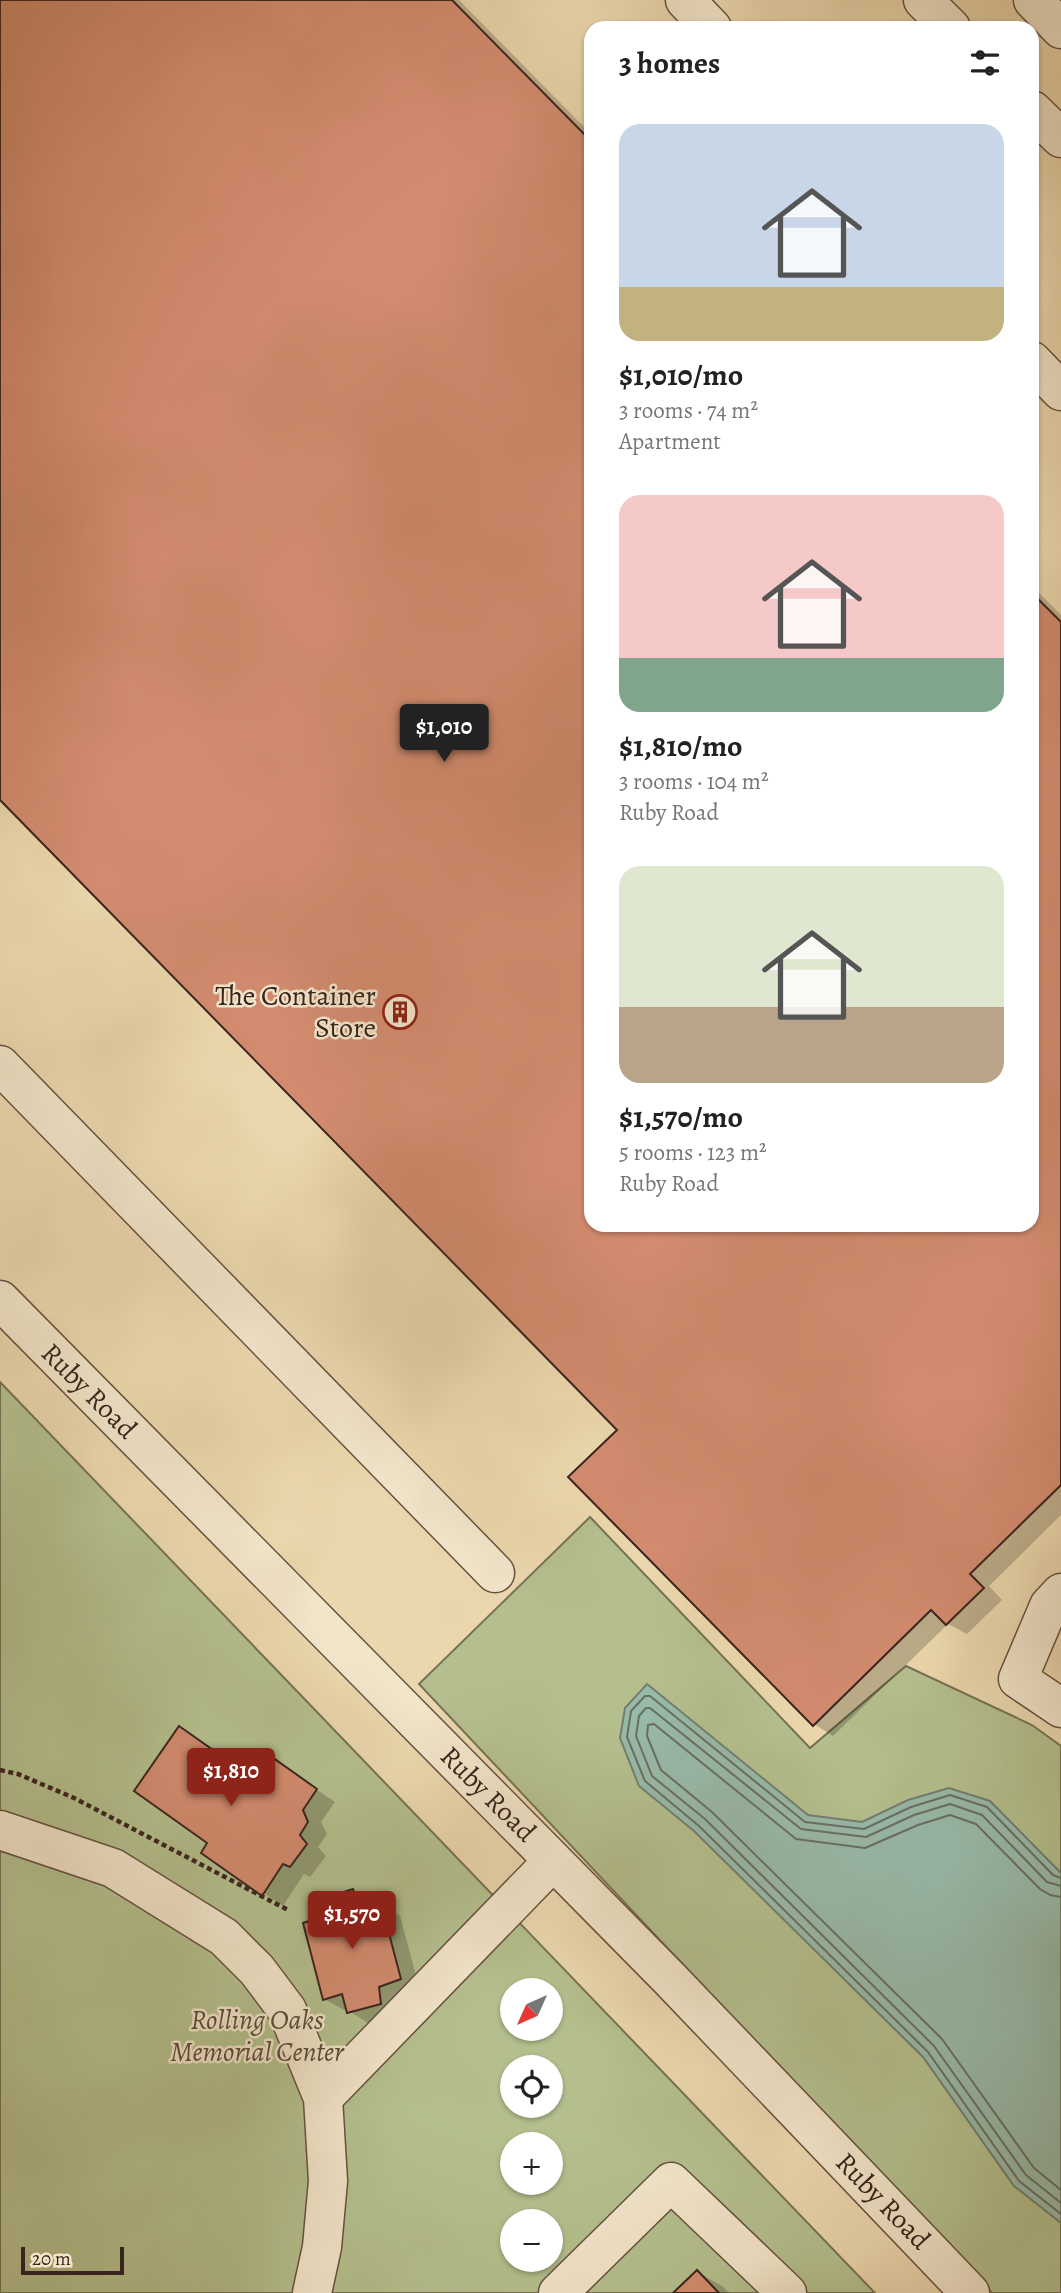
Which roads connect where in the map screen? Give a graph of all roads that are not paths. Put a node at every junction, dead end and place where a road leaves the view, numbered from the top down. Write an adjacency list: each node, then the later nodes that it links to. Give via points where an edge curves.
1 (685, 0): 4 (street)
2 (923, 0): 5 (street)
3 (1033, 0): 6 (street)
4 (705, 21)
5 (944, 21)
6 (1061, 29)
7 (1039, 117): 8 (street)
8 (1061, 138)
9 (1039, 368): 10 (street)
10 (1061, 391)
11 (0, 1065): 13 (street)
12 (0, 1300): 17 (street, Ruby Road)
13 (495, 1573)
14 (1061, 1593): 15 (street, via 1049,1606 1018,1679)
15 (1061, 1708)
16 (0, 1830): 18 (street, via 113,1868 224,1937 287,2010)
17 (553, 1861): 18 (street); 22 (street, Ruby Road)
18 (323, 2098): 19 (street, via 328,2181)
19 (312, 2293)
20 (558, 2293): 21 (street, via 671,2182)
21 (787, 2293)
22 (970, 2293)

